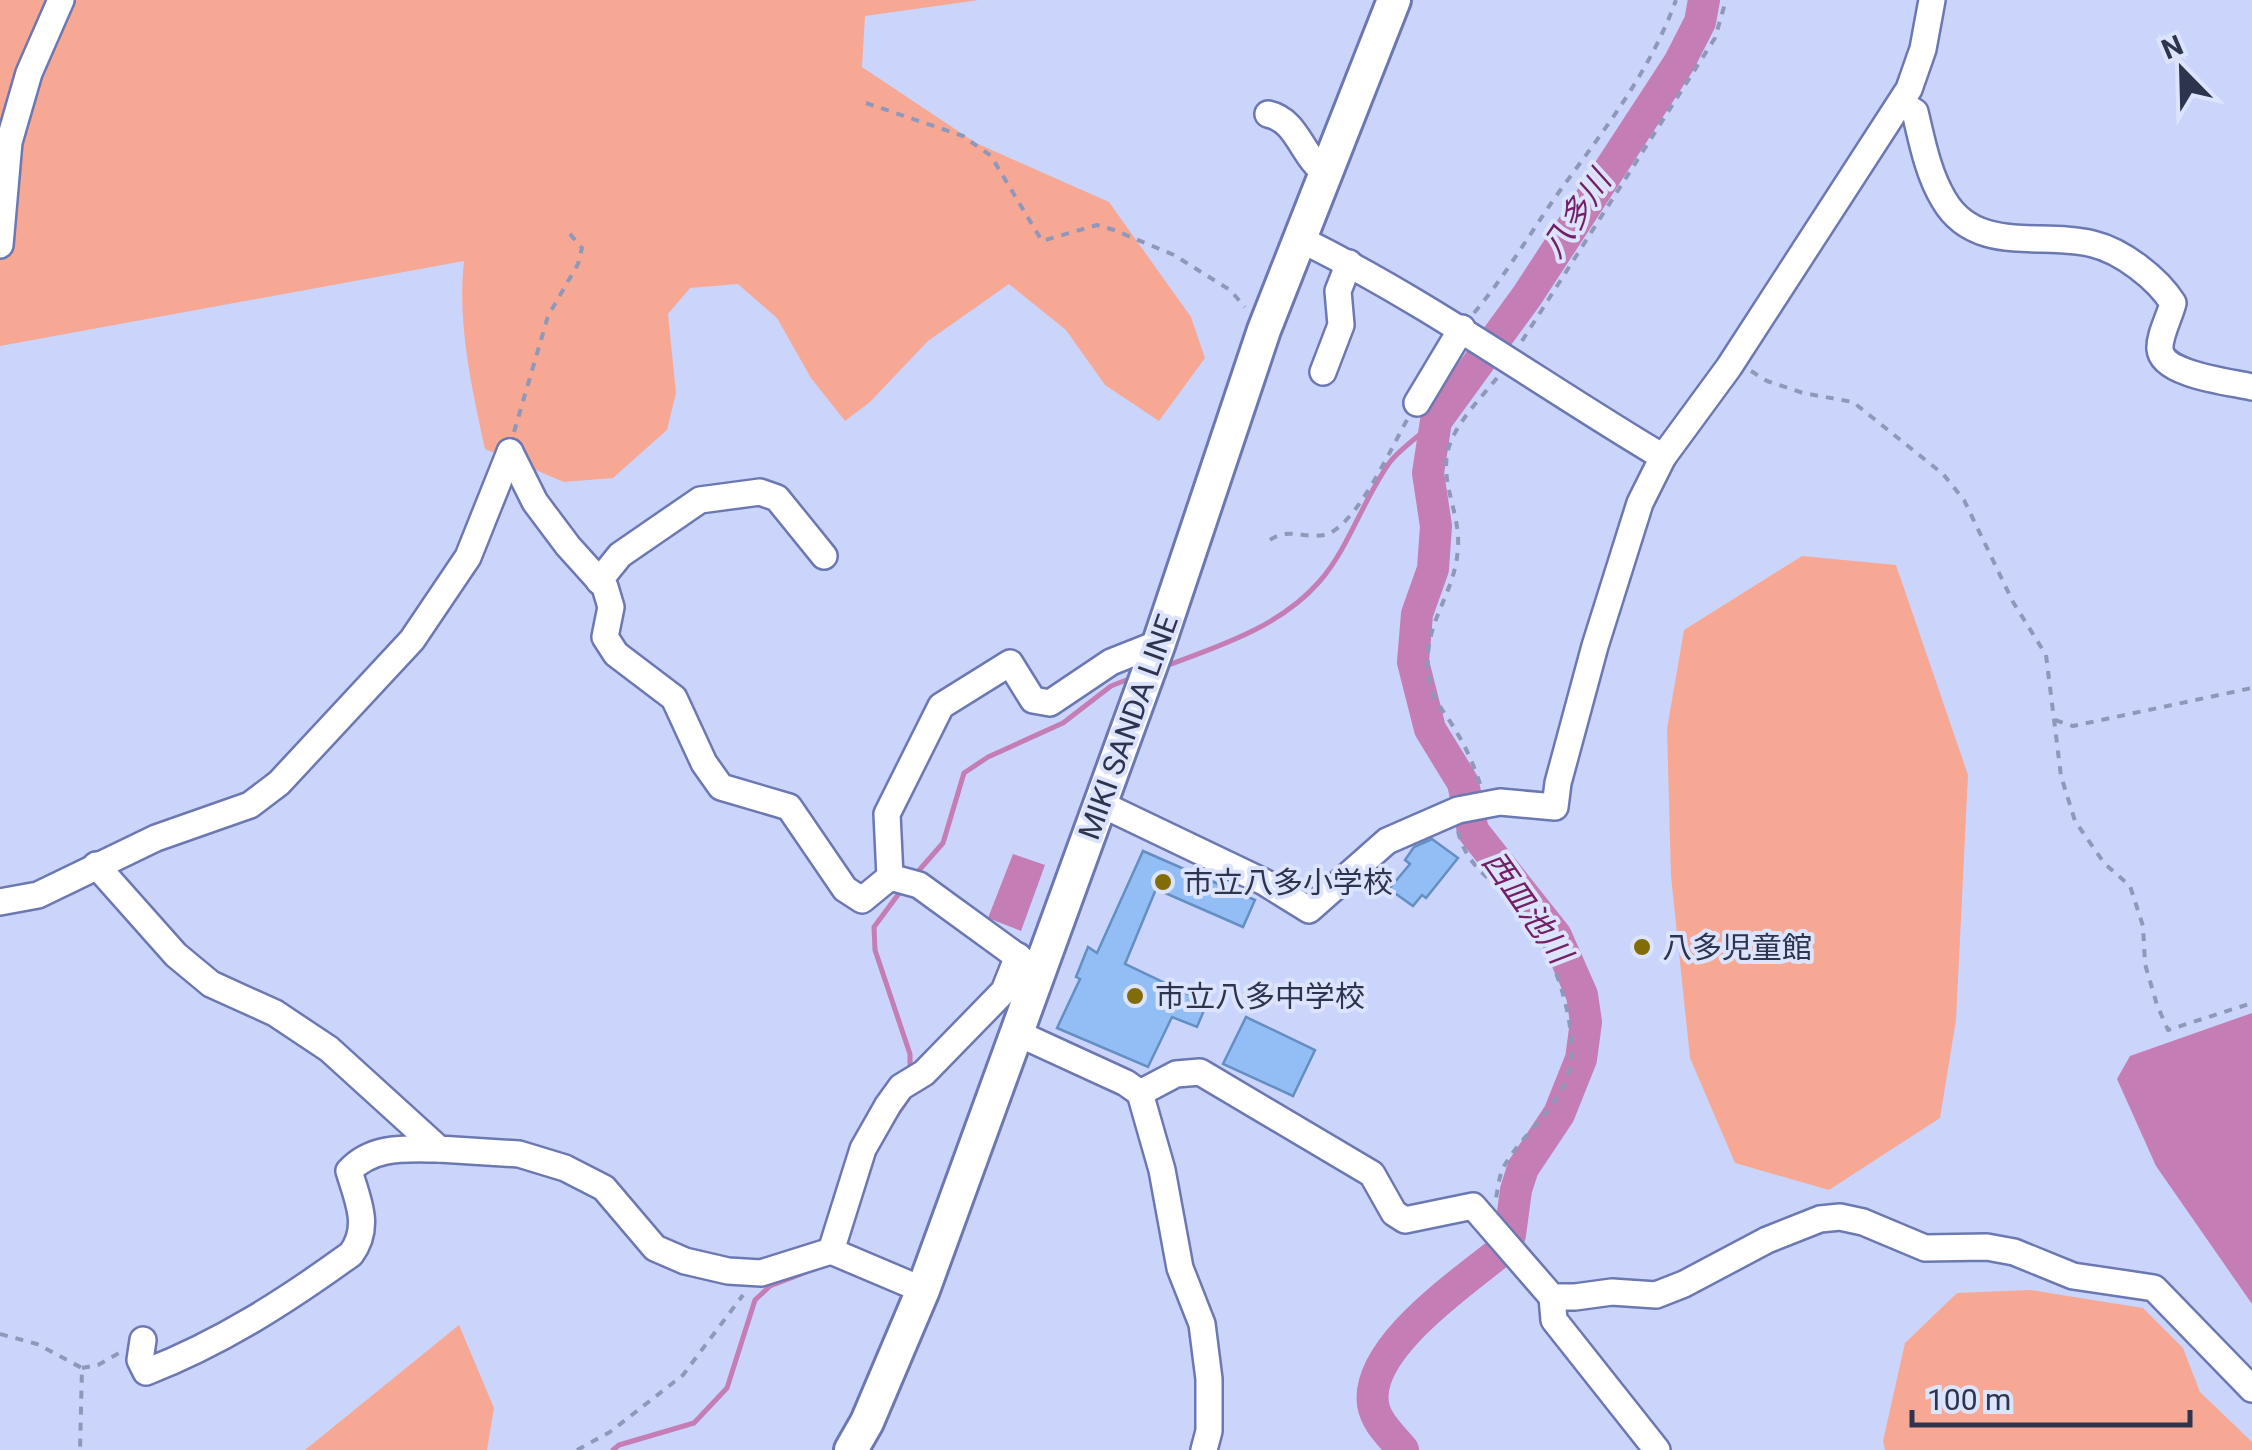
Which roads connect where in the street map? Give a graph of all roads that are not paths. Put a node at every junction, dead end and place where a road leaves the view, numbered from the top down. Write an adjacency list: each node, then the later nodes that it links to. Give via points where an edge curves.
1 (61, 0): 8 (street, via 9,142)
2 (1394, 0): 6 (main road, MIKI SANDA LINE)
3 (1932, 0): 4 (street, via 1923,49)
4 (1901, 103): 12 (street, via 1914,112 1944,202 1962,222 1986,234 2093,244 2120,254 2173,303 2160,348 2165,362); 14 (street)
5 (1268, 114): 6 (street, via 1291,126 1313,165)
6 (1326, 174): 7 (main road, MIKI SANDA LINE)
7 (1300, 239): 9 (street); 17 (main road, MIKI SANDA LINE)
8 (0, 245)
9 (1348, 263): 10 (street); 11 (street, via 1338,291 1341,325)
10 (1467, 332): 13 (street); 14 (street)
11 (1323, 372)
12 (2252, 387)
13 (1417, 403)
14 (1664, 457): 18 (street, via 1626,541 1555,807 1464,808 1386,841 1309,910)
15 (824, 556): 16 (street, via 777,498 760,492 700,500 620,555)
16 (599, 581): 19 (street, via 534,502 510,452 468,557 412,640 279,783 250,805); 20 (street, via 611,607 605,638 674,698 721,787 789,807 844,890 862,900)
17 (1154, 659): 18 (main road, MIKI SANDA LINE); 20 (street, via 1111,662 1050,703 1034,700 1010,663 941,706 887,814)
18 (1101, 804): 22 (main road, MIKI SANDA LINE)
19 (96, 865): 21 (street, via 38,894); 25 (street, via 211,984 275,1013 330,1049)
20 (890, 877): 22 (street, via 919,885)
21 (0, 902)
22 (1029, 964): 23 (main road, MIKI SANDA LINE); 26 (street, via 888,1104 863,1148)
23 (1016, 1034): 24 (street); 27 (main road, MIKI SANDA LINE)
24 (1140, 1093): 28 (street, via 1176,1074 1200,1072 1372,1174 1404,1220 1472,1206); 32 (street, via 1180,1268 1202,1324 1210,1379)
25 (439, 1148): 26 (street, via 518,1154 565,1168 604,1188 655,1248 700,1264 761,1273); 29 (street, via 391,1149 357,1162 349,1171 364,1219 360,1242 252,1322 146,1372)
26 (831, 1251): 27 (street)
27 (923, 1290): 31 (main road, MIKI SANDA LINE)
28 (1552, 1296): 30 (street, via 1656,1294 1767,1240 1840,1217 1925,1248 2014,1252 2073,1276 2154,1288); 33 (street, via 1554,1320)
29 (143, 1340)
30 (2252, 1389)
31 (852, 1450)
32 (1204, 1450)
33 (1656, 1450)

